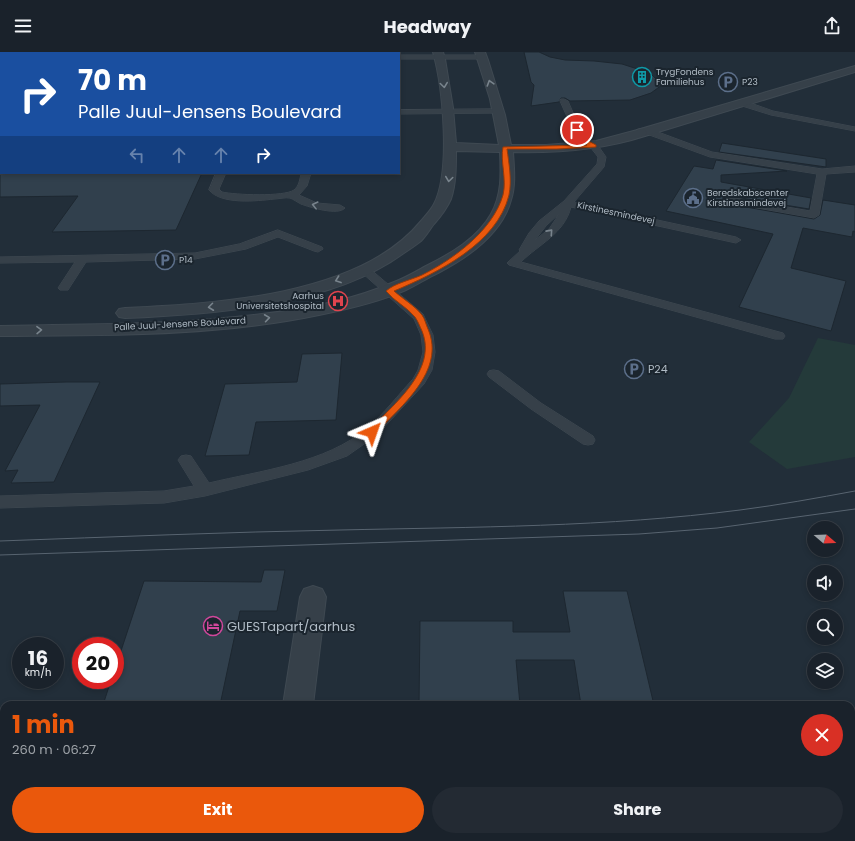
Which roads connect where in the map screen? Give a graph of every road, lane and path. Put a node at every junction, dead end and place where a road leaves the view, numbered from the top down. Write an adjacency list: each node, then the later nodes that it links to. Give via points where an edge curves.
1 (439, 54): 2 (lane); 3 (lane); 9 (street, Palle Juul-Jensens Boulevard, one-way to 9)
2 (481, 54): 7 (street, Palle Juul-Jensens Boulevard, one-way to 2)
3 (400, 57)
4 (855, 69): 6 (street)
5 (564, 101): 12 (lane)
6 (742, 103): 10 (lane, via 771,113); 11 (street)
7 (498, 111): 9 (lane); 14 (street, Palle Juul-Jensens Boulevard)
8 (400, 112): 9 (lane)
9 (448, 112): 13 (street, Palle Juul-Jensens Boulevard)
10 (855, 129)
11 (644, 132): 12 (street); 15 (street); 17 (lane, via 710,154)
12 (581, 139): 14 (street); 15 (lane)
13 (449, 143): 14 (street); 28 (street, Palle Juul-Jensens Boulevard, one-way to 28, via 450,172 447,189 441,206 430,223 411,243)
14 (504, 143): 15 (street, via 557,148); 30 (street, Palle Juul-Jensens Boulevard, via 508,175 506,194 499,214 484,234 458,256 425,276)
15 (594, 146): 22 (lane, Kirstinesmindevej, via 602,157 601,165)
16 (855, 169): 17 (lane)
17 (822, 172): 21 (lane, via 814,215)
18 (221, 174): 20 (lane, via 214,190 220,196 235,198)
19 (306, 174): 20 (lane, via 304,185 300,191)
20 (292, 195): 23 (lane, one-way to 20, via 327,208 304,202)
21 (729, 200)
22 (567, 203): 24 (lane, Kirstinesmindevej); 35 (lane, via 562,218 543,239 522,253 513,263)
23 (340, 208)
24 (736, 240)
25 (318, 249): 26 (lane, via 278,233 242,247 196,256)
26 (83, 258): 27 (lane); 29 (lane)
27 (0, 260)
28 (365, 270): 30 (lane); 32 (street, Palle Juul-Jensens Boulevard, one-way to 32, via 326,285 247,302)
29 (64, 288)
30 (389, 291): 34 (street, Palle Juul-Jensens Boulevard, one-way to 30, via 176,326 249,320 343,305); 39 (lane, via 419,317 427,335 429,352 425,370 419,381 372,432 342,452 308,465)
31 (87, 314): 33 (street)
32 (111, 314)
33 (0, 317)
34 (0, 331)
35 (779, 336)
36 (494, 374): 37 (lane, via 536,406)
37 (588, 440)
38 (186, 460): 39 (lane)
39 (205, 490): 40 (lane, via 164,497)
40 (0, 502)
41 (314, 597): 42 (street)
42 (299, 701)

